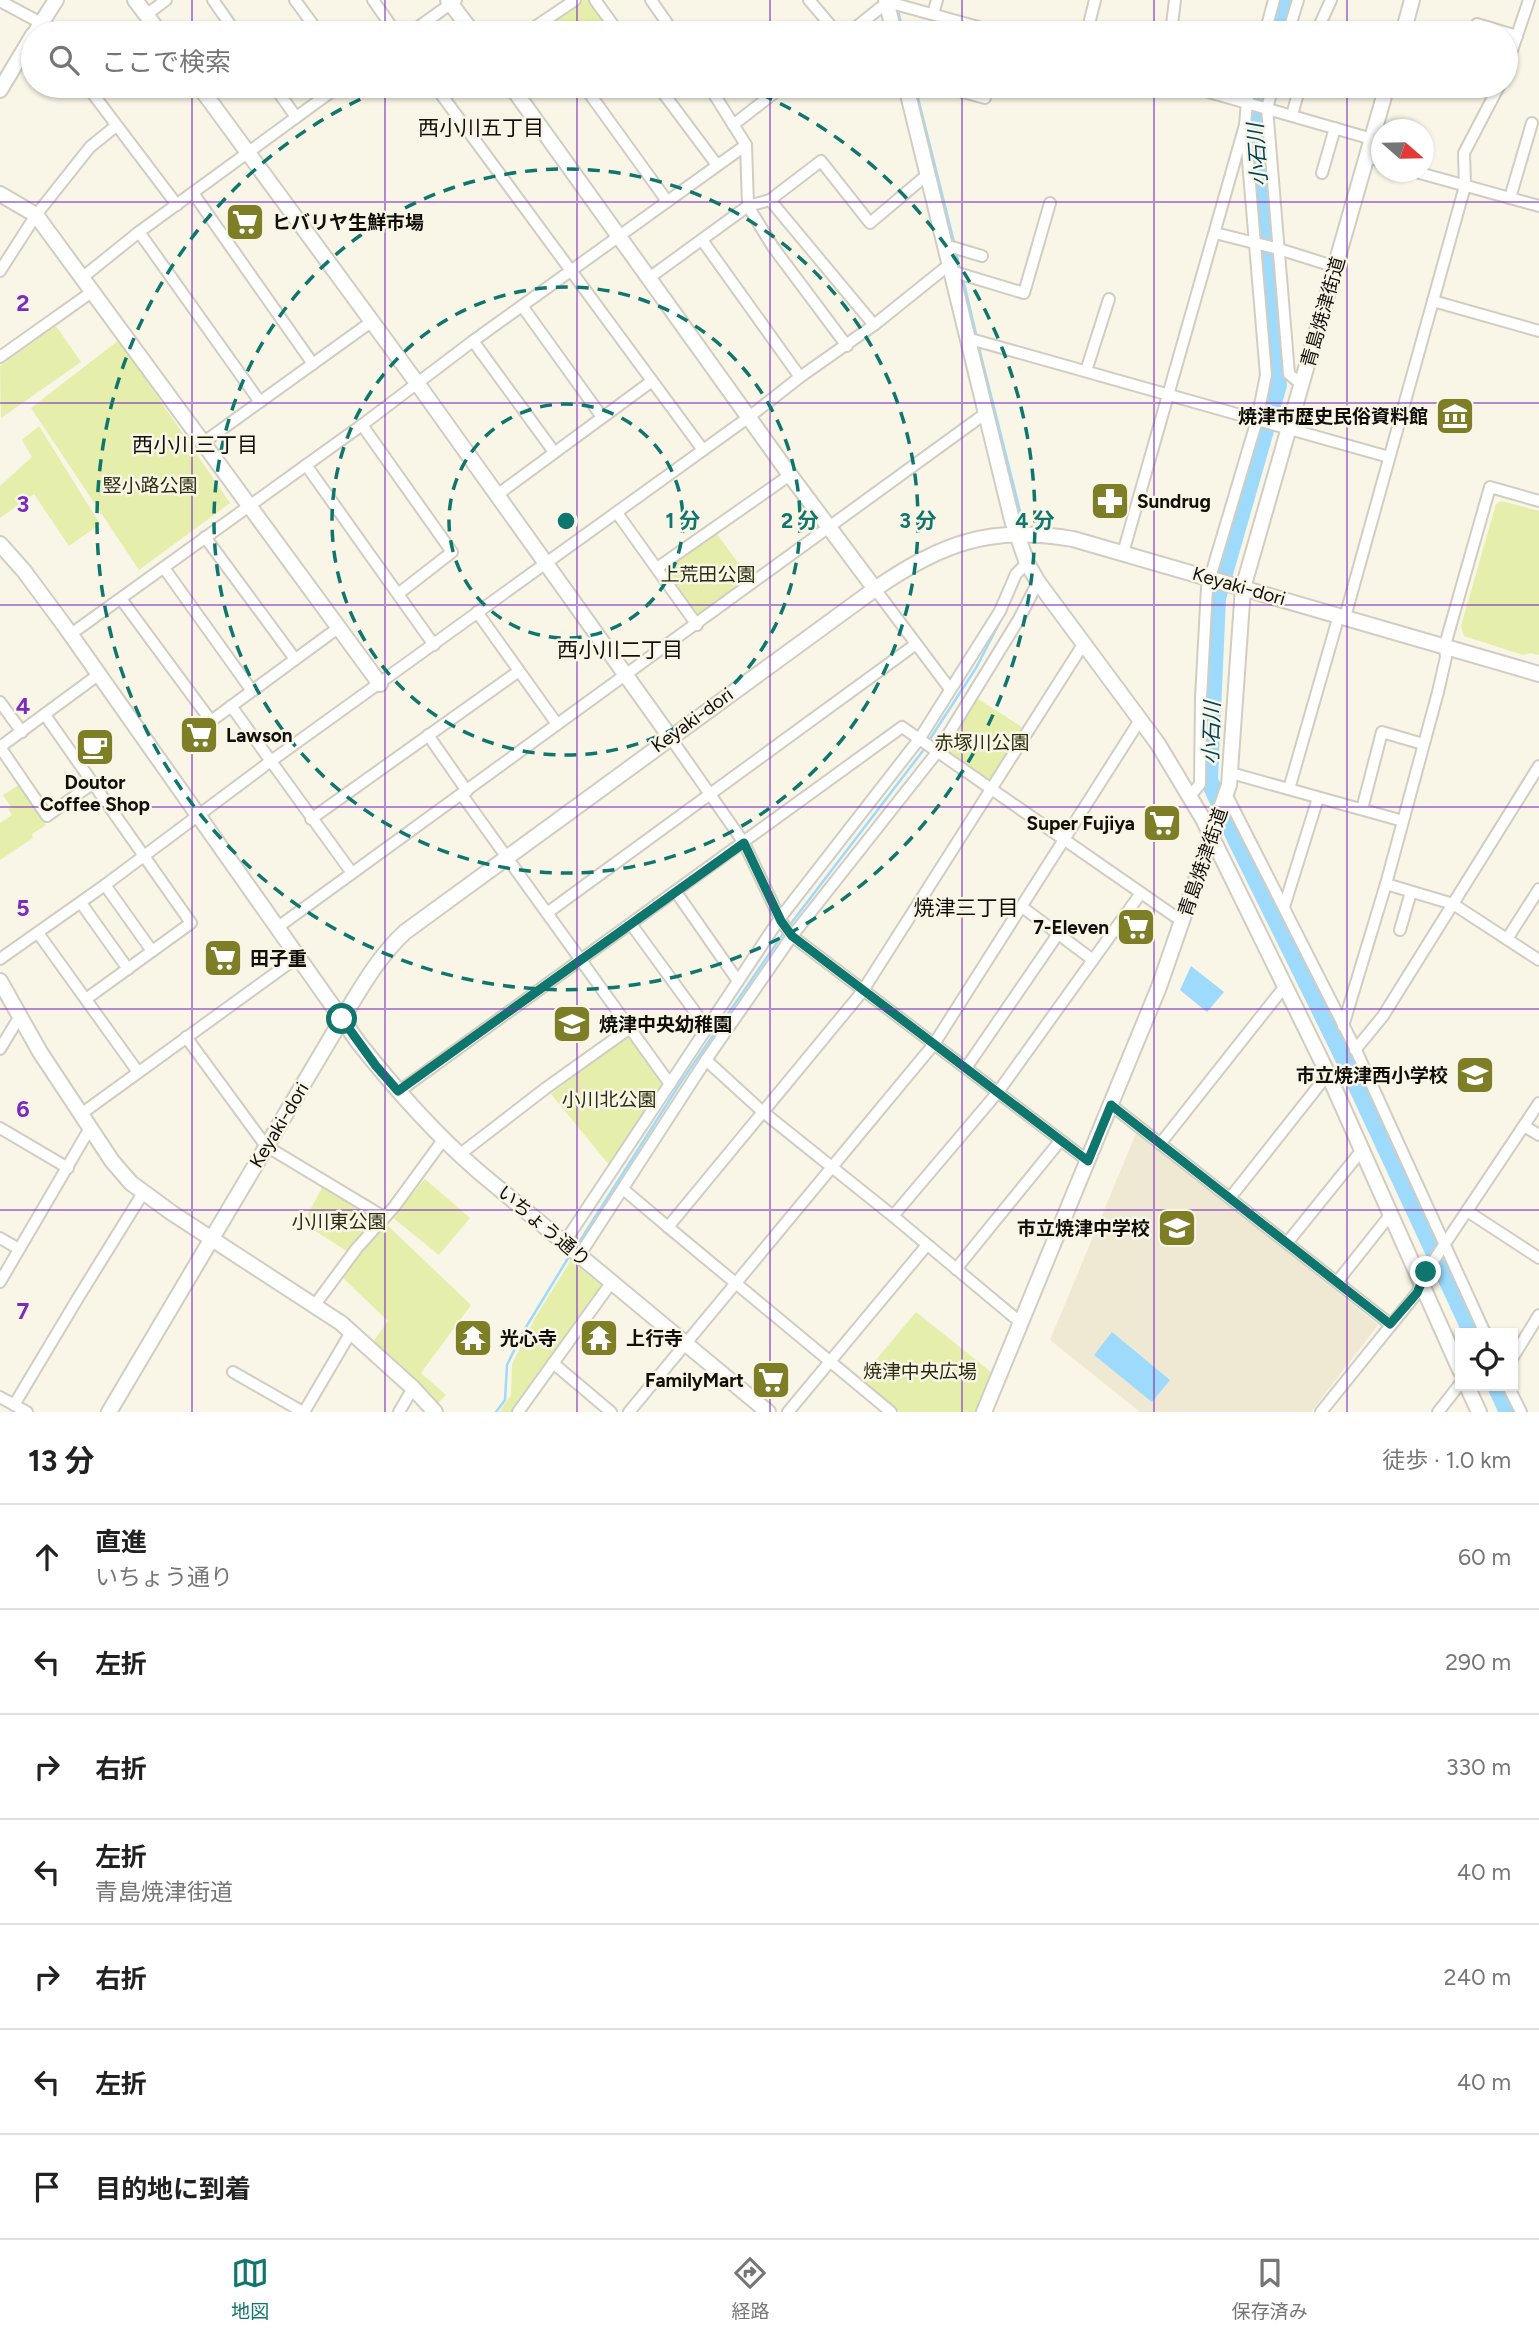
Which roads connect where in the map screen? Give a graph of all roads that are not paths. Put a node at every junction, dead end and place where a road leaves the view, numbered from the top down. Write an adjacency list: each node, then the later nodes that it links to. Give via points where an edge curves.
1 (56, 0): 25 (street)
2 (135, 0): 23 (street)
3 (166, 0): 23 (street)
4 (212, 0): 27 (street)
5 (295, 0): 28 (street)
6 (373, 0): 29 (street)
7 (575, 0): 32 (street)
8 (594, 0): 33 (street)
9 (651, 0): 34 (street)
10 (809, 0): 35 (street)
11 (937, 0): 22 (street)
12 (1095, 0): 39 (street)
13 (1175, 0): 40 (street)
14 (1274, 0): 41 (street)
15 (1298, 0): 42 (street)
16 (1331, 0): 43 (street)
17 (1412, 0): 44 (street)
18 (1529, 0): 45 (street)
19 (0, 1): 24 (street)
20 (452, 1): 30 (street); 31 (street)
21 (886, 2): 22 (street); 36 (street); 37 (street)
22 (933, 14): 38 (street)
23 (146, 15): 26 (street)
24 (26, 21)
25 (44, 21)
26 (151, 21)
27 (227, 21)
28 (310, 21)
29 (388, 21)
30 (426, 21)
31 (465, 21)
32 (551, 21)
33 (610, 21)
34 (666, 21)
35 (826, 21)
36 (863, 21)
37 (891, 21)
38 (958, 21)
39 (1090, 21)
40 (1172, 21)
41 (1268, 21)
42 (1292, 21)
43 (1321, 21)
44 (1406, 21)
45 (1518, 33)
46 (21, 58): 47 (street)
47 (0, 90)
48 (95, 98): 73 (street)
49 (208, 98): 77 (street)
50 (283, 98): 68 (street)
51 (322, 98): 68 (street)
52 (444, 98): 105 (street)
53 (520, 98): 96 (street)
54 (592, 98): 88 (street)
55 (667, 98): 78 (street)
56 (716, 98): 71 (street)
57 (768, 98): 71 (street)
58 (909, 98): 81 (street)
59 (1233, 98): 65 (street)
60 (1249, 98): 65 (street)
61 (1270, 98): 66 (street)
62 (1297, 98): 67 (street)
63 (1384, 98): 69 (street, 青島焼津街道)
64 (1493, 98): 83 (street, via 1464,153)
65 (1248, 102): 66 (street); 72 (street)
66 (1267, 108): 67 (street); 100 (street)
67 (1292, 115): 74 (street)
68 (296, 117): 77 (street)
69 (1378, 119)
70 (1532, 123): 86 (street)
71 (733, 125): 76 (street)
72 (1245, 125): 95 (street); 98 (street)
73 (116, 127): 90 (street); 93 (street, via 90,147)
74 (1335, 128): 75 (street); 80 (street)
75 (1371, 139)
76 (746, 145): 78 (street); 91 (street)
77 (248, 152): 84 (street); 112 (street)
78 (717, 166): 88 (street)
79 (1371, 168): 102 (street, 青島焼津街道)
80 (1322, 173)
81 (928, 174): 87 (street, via 870,223 821,161); 99 (street)
82 (1434, 177): 83 (street)
83 (1465, 186): 86 (street); 110 (street)
84 (193, 193): 90 (street); 119 (street)
85 (0, 194): 93 (street)
86 (1510, 198): 92 (street)
87 (770, 200): 91 (street); 113 (street)
88 (667, 201): 96 (street)
89 (1050, 203): 103 (street, via 1024,293)
90 (177, 205): 94 (street)
91 (748, 206): 97 (street); 117 (street)
92 (1539, 206)
93 (36, 215): 104 (street); 106 (street)
94 (139, 232): 106 (street); 126 (street)
95 (1215, 233): 98 (street); 125 (street)
96 (618, 236): 105 (street); 107 (street)
97 (702, 240): 107 (street); 121 (street)
98 (1254, 243): 100 (street); 130 (street, via 1266,375)
99 (945, 245): 101 (street); 103 (street)
100 (1277, 248): 102 (street); 124 (street, via 1289,374)
101 (982, 256)
102 (1336, 267): 124 (street, 青島焼津街道)
103 (951, 268): 113 (street); 115 (street)
104 (0, 271)
105 (572, 271): 111 (street); 122 (street)
106 (83, 277): 108 (street)
107 (649, 278): 129 (street)
108 (93, 291): 118 (street); 133 (street)
109 (1109, 299): 120 (street)
110 (1433, 301): 114 (street); 136 (street)
111 (523, 306): 116 (street); 128 (street)
112 (371, 322): 119 (street); 123 (street)
113 (874, 325): 117 (street)
114 (1538, 329)
115 (967, 338): 120 (street); 127 (street)
116 (473, 341): 123 (street); 135 (street)
117 (847, 346): 121 (street)
118 (0, 357)
119 (313, 364): 126 (street)
120 (1086, 371): 125 (street)
121 (800, 377): 129 (street)
122 (652, 380): 128 (street); 134 (street)
123 (417, 383): 131 (street); 139 (street)
124 (1301, 384): 132 (street, 青島焼津街道)
125 (1168, 394): 130 (street); 147 (street)
126 (260, 402): 133 (street)
127 (986, 413): 143 (street); 144 (street)
128 (602, 417): 135 (street)
129 (750, 417): 134 (street); 138 (street)
130 (1257, 420): 132 (street); 152 (street)
131 (362, 425): 137 (street); 156 (street, via 452,552)
132 (1282, 428): 136 (street); 154 (street, 青島焼津街道)
133 (204, 442): 141 (street)
134 (702, 450): 142 (street)
135 (554, 452): 139 (street)
136 (1389, 457): 159 (street)
137 (306, 465): 141 (street); 156 (street)
138 (790, 475): 143 (street); 151 (street)
139 (497, 495): 148 (street)
140 (1539, 501): 166 (street, via 1490,487)
141 (249, 505): 145 (street); 161 (street)
142 (617, 513): 148 (street); 151 (street)
143 (830, 528): 155 (street); 160 (street)
144 (1016, 534): 147 (street, Keyaki-dori, via 1052,535); 149 (street); 155 (street, Keyaki-dori, via 982,537 938,550)
145 (205, 537): 150 (street); 167 (street)
146 (0, 544): 162 (street, いちょう通り)
147 (1123, 553): 152 (street, Keyaki-dori)
148 (546, 562): 158 (street); 169 (street)
149 (1027, 563): 153 (street); 173 (street)
150 (164, 568): 157 (street); 174 (street)
151 (657, 568): 160 (street)
152 (1212, 579): 154 (street, Keyaki-dori); 196 (street, via 1207,588 1200,784)
153 (1038, 582): 163 (street); 186 (street)
154 (1237, 586): 159 (street, Keyaki-dori); 189 (street, 青島焼津街道, via 1241,603)
155 (875, 589): 164 (street); 182 (street, Keyaki-dori)
156 (398, 594): 165 (street)
157 (121, 599): 162 (street); 176 (street, via 211,721)
158 (477, 612): 165 (street); 168 (street)
159 (1342, 616): 166 (street, Keyaki-dori); 192 (street)
160 (697, 625): 169 (street)
161 (338, 628): 167 (street); 172 (street)
162 (71, 634): 171 (street, いちょう通り)
163 (1084, 643): 178 (street); 191 (street)
164 (916, 644): 173 (street); 194 (street)
165 (434, 645): 172 (street)
166 (1445, 645): 170 (street, Keyaki-dori); 184 (street, via 1446,657)
167 (295, 659): 174 (street)
168 (519, 671): 179 (street); 181 (street)
169 (627, 674): 179 (street); 182 (street)
170 (1539, 674)
171 (98, 675): 177 (street); 199 (street, いちょう通り)
172 (380, 684): 187 (street)
173 (950, 689): 183 (street)
174 (252, 691): 176 (street)
175 (0, 702): 180 (street)
176 (231, 706): 187 (street)
177 (45, 715): 180 (street); 190 (street)
178 (1140, 720): 196 (street); 203 (street)
179 (557, 724): 193 (street)
180 (22, 732): 185 (street)
181 (428, 735): 193 (street); 200 (street)
182 (670, 737): 194 (street); 206 (street, Keyaki-dori)
183 (922, 739): 186 (street); 204 (street, via 902,727); 219 (street)
184 (1423, 744): 198 (street, via 1382,732); 201 (street)
185 (0, 747): 190 (street, via 47,816)
186 (936, 749): 191 (street); 225 (street)
187 (271, 761): 199 (street); 200 (street)
188 (1539, 766): 215 (street)
189 (1231, 773): 192 (street); 195 (street, 青島焼津街道)
190 (92, 783): 205 (street)
191 (992, 788): 203 (street); 238 (street)
192 (1289, 789): 197 (street)
193 (464, 793): 206 (street); 207 (street)
194 (709, 794): 204 (street); 218 (street)
195 (1226, 794): 202 (street, 青島焼津街道); 217 (street)
196 (1190, 796): 202 (street)
197 (1318, 798): 198 (street); 217 (street)
198 (1362, 810): 201 (street)
199 (200, 816): 205 (street); 222 (street, いちょう通り)
200 (311, 819): 207 (street)
201 (1403, 821): 208 (street)
202 (1212, 838): 220 (street, 青島焼津街道); 237 (street)
203 (1064, 840): 213 (street); 216 (street)
204 (744, 843): 211 (street); 219 (street)
205 (144, 856): 209 (street); 228 (street, via 191,923)
206 (506, 856): 218 (street); 241 (street, Keyaki-dori, via 393,943)
207 (352, 873): 222 (street)
208 (1386, 884): 212 (street); 242 (street)
209 (105, 886): 214 (street); 228 (street)
210 (1539, 889): 227 (street)
211 (676, 892): 221 (street); 236 (street)
212 (1411, 892): 215 (street); 223 (street)
213 (1141, 893): 220 (street); 232 (street)
214 (81, 903): 224 (street); 234 (street)
215 (1450, 903): 227 (street); 247 (street, via 1379,1022)
216 (1022, 906): 226 (street); 246 (street)
217 (1284, 907): 242 (street)
218 (547, 913): 231 (street)
219 (780, 919): 225 (street); 236 (street)
220 (1183, 922): 257 (street, 青島焼津街道)
221 (631, 924): 231 (street); 243 (street)
222 (278, 927): 229 (street, いちょう通り)
223 (1400, 930)
224 (38, 933): 230 (street); 239 (street)
225 (790, 934): 238 (street); 249 (street)
226 (1058, 934): 232 (street); 250 (street)
227 (1507, 939): 233 (street)
228 (152, 951): 234 (street)
229 (299, 956): 241 (street, いちょう通り); 245 (street)
230 (0, 959)
231 (580, 960): 244 (street); 254 (street)
232 (1093, 960): 255 (street)
233 (1539, 960)
234 (128, 969): 239 (street)
235 (0, 981): 240 (street)
236 (738, 981): 243 (street)
237 (1286, 986): 252 (street); 266 (street)
238 (862, 992): 246 (street); 258 (street)
239 (86, 999): 251 (street)
240 (20, 1016): 248 (street); 259 (street)
241 (342, 1019): 254 (street, いちょう通り); 267 (street, Keyaki-dori)
242 (1343, 1026): 247 (street)
243 (706, 1027): 253 (street)
244 (630, 1028): 253 (street); 269 (street)
245 (186, 1037): 251 (street); 267 (street)
246 (934, 1044): 250 (street); 271 (street)
247 (1354, 1047): 285 (street)
248 (0, 1049)
249 (705, 1060): 258 (street); 273 (street)
250 (966, 1068): 255 (street)
251 (138, 1072): 259 (street)
252 (1328, 1074): 268 (street); 275 (street)
253 (670, 1084): 287 (street)
254 (398, 1091): 264 (street, いちょう通り)
255 (998, 1092): 265 (street); 278 (street)
256 (1539, 1102): 260 (street)
257 (1111, 1105): 266 (street); 270 (street, 青島焼津街道)
258 (763, 1112): 271 (street); 280 (street)
259 (81, 1114): 262 (street)
260 (1524, 1126): 263 (street); 276 (street)
261 (0, 1128): 272 (street)
262 (90, 1128): 272 (street); 274 (street, via 112,1161)
263 (1539, 1135)
264 (443, 1140): 269 (street, いちょう通り); 279 (street)
265 (1060, 1141): 270 (street); 289 (street)
266 (1160, 1144): 275 (street)
267 (266, 1146): 279 (street); 282 (street, Keyaki-dori)
268 (1362, 1150): 277 (street); 283 (street)
269 (459, 1155): 287 (street, いちょう通り)
270 (1088, 1161): 297 (street, 青島焼津街道)
271 (831, 1166): 278 (street); 291 (street)
272 (68, 1168): 286 (street)
273 (623, 1189): 280 (street); 287 (street)
274 (143, 1193): 282 (street); 313 (street)
275 (1230, 1198): 283 (street)
276 (1467, 1211): 285 (street); 288 (street)
277 (1391, 1214): 292 (street); 293 (street)
278 (893, 1216): 284 (street)
279 (384, 1217): 295 (street)
280 (668, 1227): 291 (street)
281 (0, 1238): 286 (street)
282 (212, 1239): 295 (street); 315 (street, Keyaki-dori)
283 (1287, 1243): 292 (street)
284 (927, 1245): 289 (street); 305 (street)
285 (1444, 1245): 293 (street); 299 (street)
286 (19, 1249): 290 (street)
287 (572, 1250): 294 (street, いちょう通り)
288 (1539, 1258)
289 (956, 1269): 297 (street)
290 (0, 1282)
291 (735, 1282): 302 (street); 305 (street)
292 (1337, 1282): 298 (street)
293 (1422, 1282): 298 (street); 304 (street)
294 (611, 1283): 302 (street, いちょう通り); 306 (street)
295 (314, 1306): 301 (street)
296 (1539, 1315): 300 (street)
297 (1021, 1323): 325 (street, 青島焼津街道)
298 (1390, 1324): 326 (street)
299 (1483, 1328)
300 (1535, 1330): 303 (street)
301 (351, 1332): 308 (street); 316 (street)
302 (685, 1344): 321 (street); 322 (street, いちょう通り)
303 (1518, 1351)
304 (1455, 1358)
305 (830, 1362): 323 (street); 324 (street)
306 (553, 1363): 319 (street); 320 (street)
307 (233, 1372): 316 (street)
308 (413, 1388): 317 (street); 318 (street)
309 (1455, 1390): 327 (street)
310 (1469, 1391): 328 (street)
311 (1510, 1391): 329 (street)
312 (0, 1396): 313 (street)
313 (14, 1405): 314 (street)
314 (27, 1412)
315 (109, 1412)
316 (303, 1412)
317 (399, 1412)
318 (435, 1412)
319 (518, 1412)
320 (611, 1412)
321 (629, 1412)
322 (768, 1412)
323 (789, 1412)
324 (891, 1412)
325 (984, 1412)
326 (1321, 1412)
327 (1438, 1412)
328 (1479, 1412)
329 (1521, 1412)

